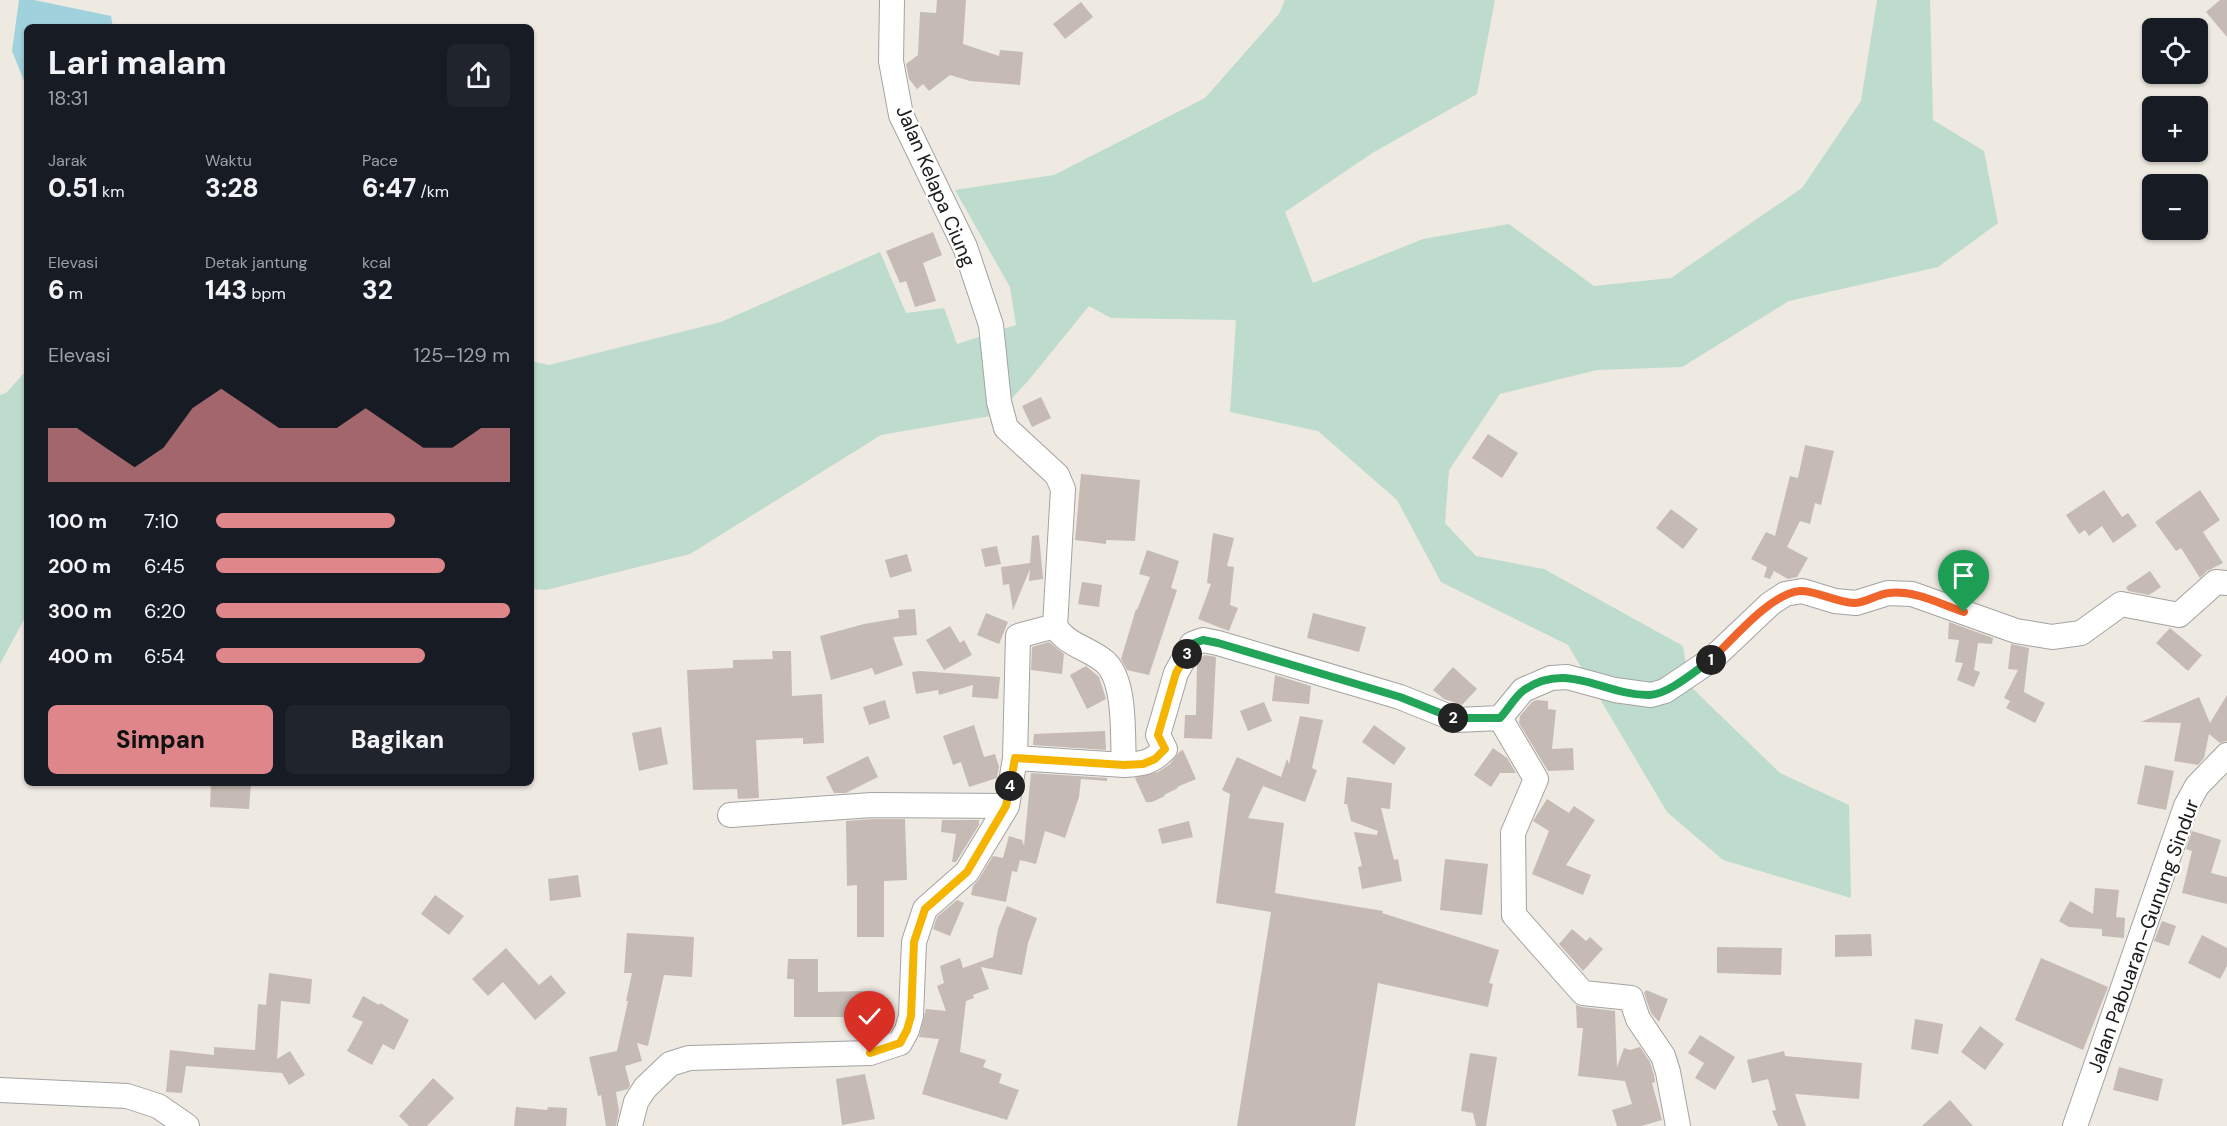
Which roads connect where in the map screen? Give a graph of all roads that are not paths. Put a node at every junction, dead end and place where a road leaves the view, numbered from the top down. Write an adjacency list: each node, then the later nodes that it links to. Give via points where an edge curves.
1 (892, 0): 3 (street, Jalan Kelapa Ciung, via 891,61 901,115 965,247 991,325 999,402 1006,428 1057,475 1063,489)
2 (2227, 584): 4 (street, via 2216,582 2178,615 2121,604 2081,633 2052,637 2016,631 1912,594 1888,593 1856,603 1802,591 1785,594 1711,660 1665,691 1651,695 1614,690 1567,676 1551,678 1523,690)
3 (1055, 626): 6 (street, via 1018,636); 7 (street, via 1060,635 1105,661 1113,674 1120,689)
4 (1500, 718): 7 (street, via 1457,720 1400,697 1203,640 1192,644 1176,673 1158,735 1165,749 1143,764); 13 (street, via 1536,779 1513,833 1514,915 1583,993 1631,998 1638,1019 1663,1056)
5 (2227, 755): 14 (street, Jalan Pabuaran–Gunung Sindur, via 2197,786 2186,806)
6 (1015, 758): 7 (street); 8 (street)
7 (1124, 765)
8 (1006, 806): 9 (street, via 872,805); 12 (street, via 967,872 925,909 914,942 911,1016 900,1043 870,1053 689,1058 670,1064 645,1088 636,1102)
9 (730, 815)
10 (0, 1090): 11 (street, via 127,1096 158,1106)
11 (188, 1126)
12 (630, 1126)
13 (1678, 1126)
14 (2075, 1126)

